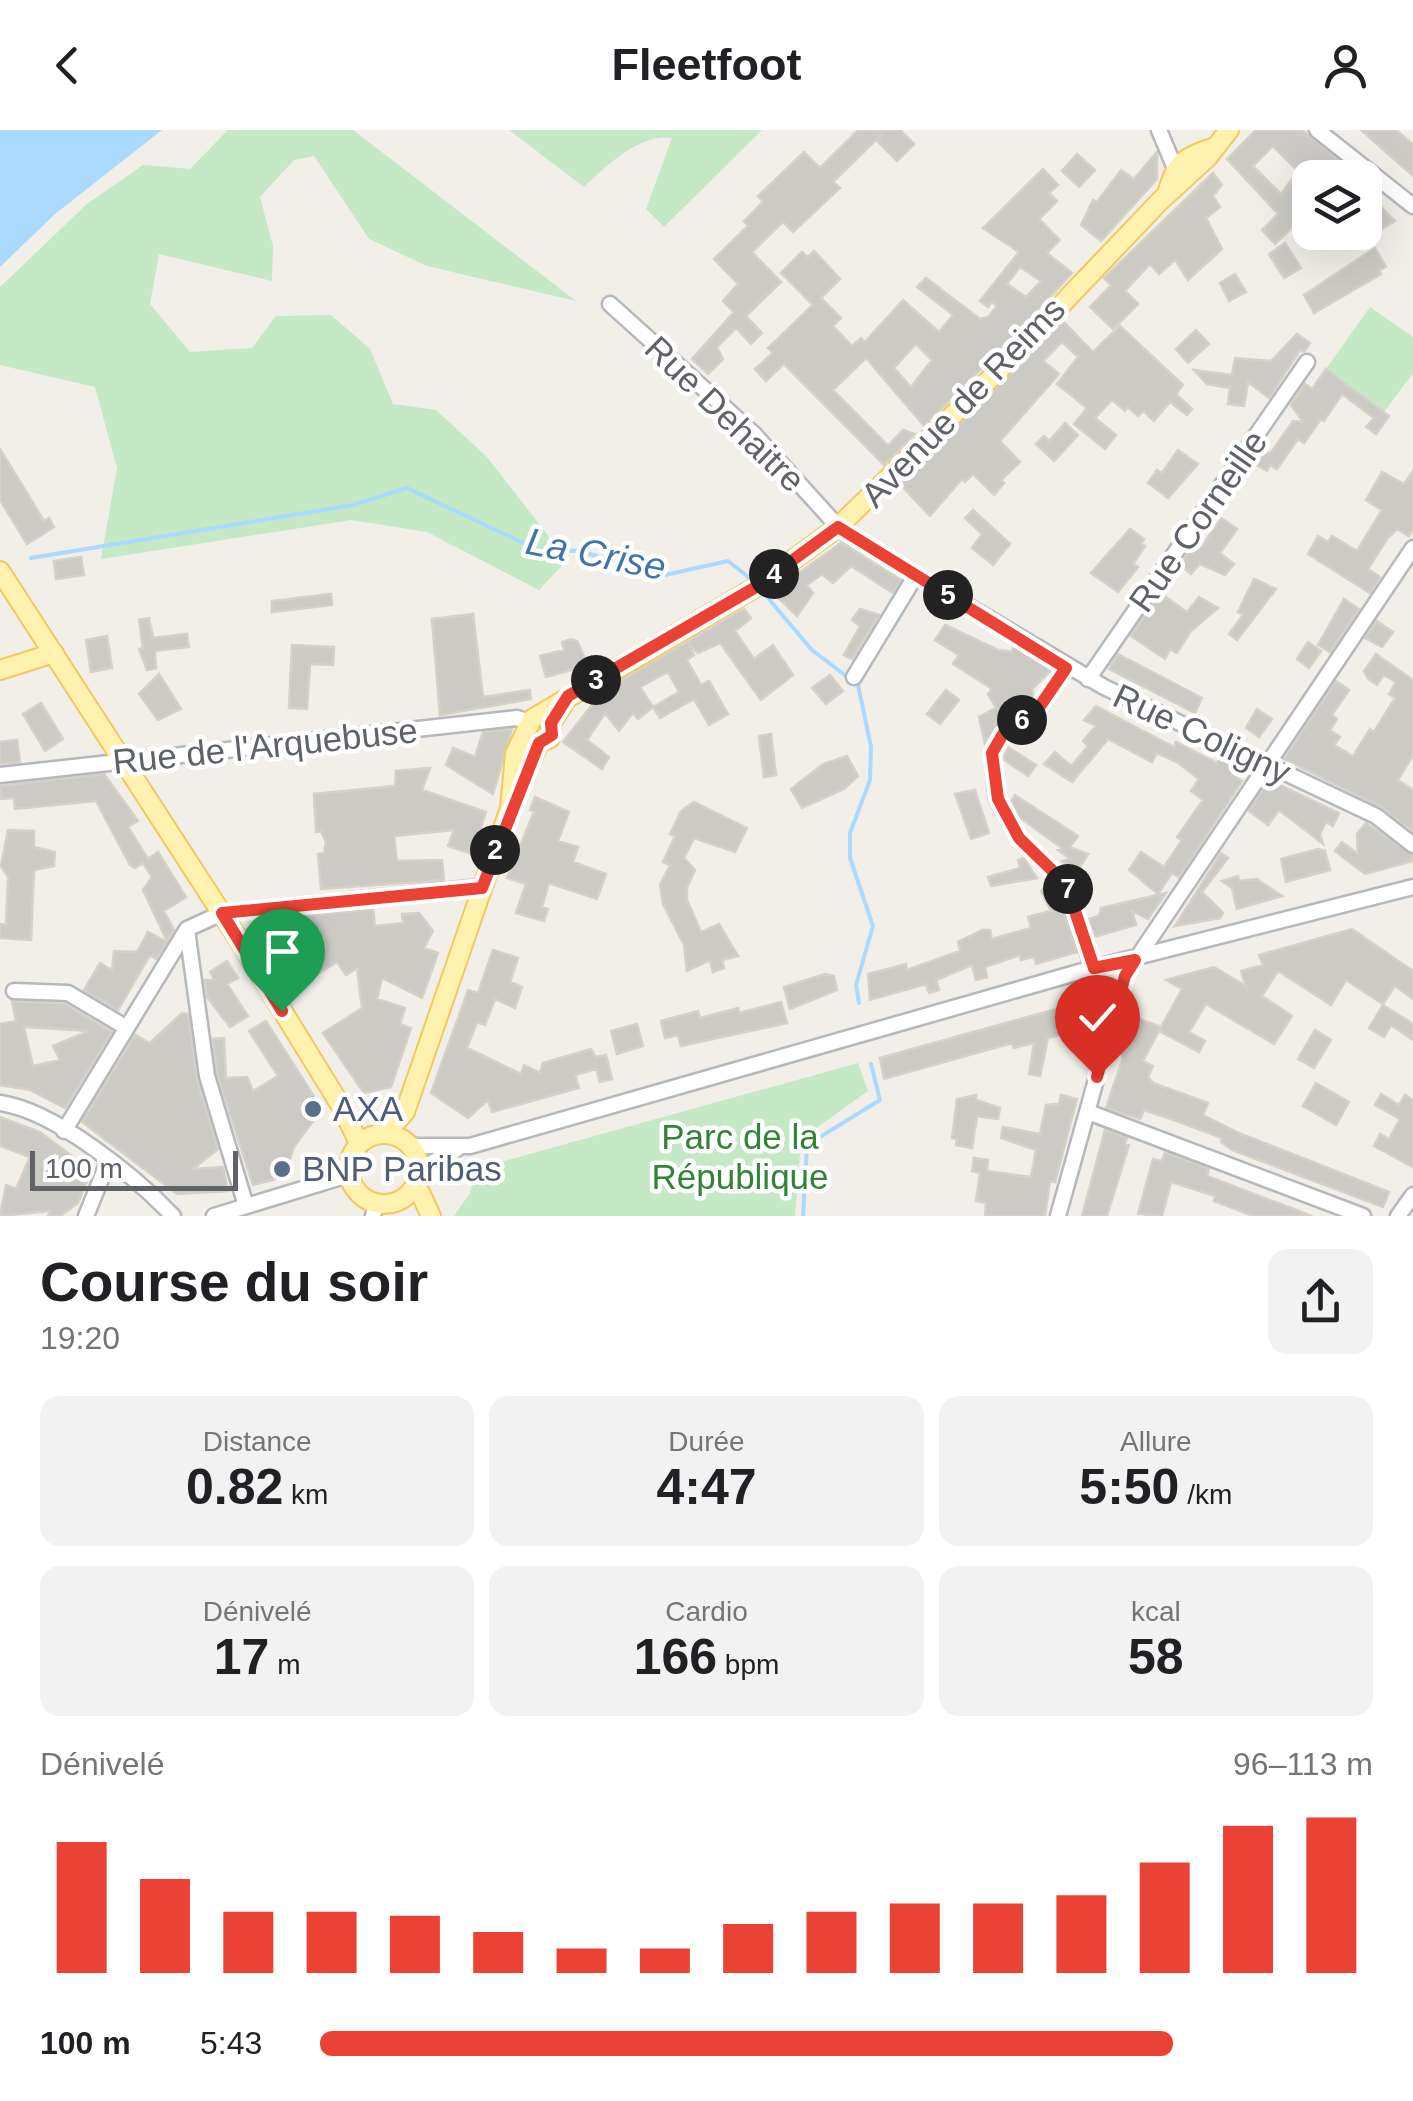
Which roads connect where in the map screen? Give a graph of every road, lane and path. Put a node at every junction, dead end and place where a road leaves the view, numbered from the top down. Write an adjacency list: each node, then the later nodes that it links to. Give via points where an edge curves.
1 (1159, 130): 5 (street)
2 (1229, 130): 4 (main road, Avenue de Reims)
3 (1317, 130): 8 (street)
4 (1212, 148): 5 (main road, Avenue de Reims); 6 (main road, Avenue de Reims)
5 (1174, 166): 6 (main road); 7 (main road, Avenue de Reims)
6 (1197, 168): 7 (main road, Avenue de Reims)
7 (1167, 194): 11 (main road, Avenue de Reims)
8 (1413, 206)
9 (610, 304): 11 (street, Rue Dehaitre, via 754,434)
10 (1307, 362): 19 (street, Rue Corneille)
11 (838, 527): 14 (street, Rue Coligny); 20 (main road, Avenue de Reims, via 760,584 568,696)
12 (1413, 548): 22 (street)
13 (0, 571): 15 (main road)
14 (916, 575): 16 (street, Rue Coligny); 18 (street)
15 (54, 653): 17 (main road); 21 (main road)
16 (1066, 668): 19 (street, Rue Coligny); 30 (street, via 1040,706 1003,734 992,753 998,799 1019,838 1066,884)
17 (0, 670)
18 (854, 677)
19 (1088, 679): 22 (street, Rue Coligny)
20 (537, 727): 21 (street, Rue de l'Arquebuse, via 518,718); 26 (main road, via 512,767 510,808)
21 (124, 761): 23 (street, Rue de l'Arquebuse); 27 (main road)
22 (1266, 764): 24 (street, Rue Coligny, via 1376,816); 29 (street)
23 (0, 775)
24 (1413, 845)
25 (1413, 887): 29 (street)
26 (482, 888): 27 (street); 35 (main road)
27 (222, 913): 28 (street); 34 (main road)
28 (187, 929): 32 (street); 47 (street, via 207,1076)
29 (1135, 960): 30 (street); 36 (street)
30 (1094, 968): 41 (street)
31 (14, 991): 32 (street, via 68,993)
32 (127, 1028): 37 (street)
33 (0, 1102): 37 (street)
34 (341, 1106): 38 (main road); 39 (main road)
35 (404, 1112): 38 (main road); 40 (main road)
36 (1088, 1112): 54 (street); 55 (street)
37 (64, 1131): 42 (street)
38 (381, 1134): 39 (main road); 40 (main road)
39 (359, 1143): 43 (main road)
40 (409, 1144): 41 (street); 44 (main road)
41 (458, 1148): 44 (street)
42 (108, 1162): 49 (street); 50 (street)
43 (348, 1175): 47 (street); 48 (main road)
44 (418, 1177): 46 (main road); 53 (main road)
45 (1413, 1195): 56 (street)
46 (396, 1202): 48 (main road); 52 (main road)
47 (246, 1206): 51 (street)
48 (374, 1210)
49 (86, 1216)
50 (173, 1216)
51 (214, 1216)
52 (420, 1216)
53 (432, 1216)
54 (1058, 1216)
55 (1362, 1216)
56 (1398, 1216)

